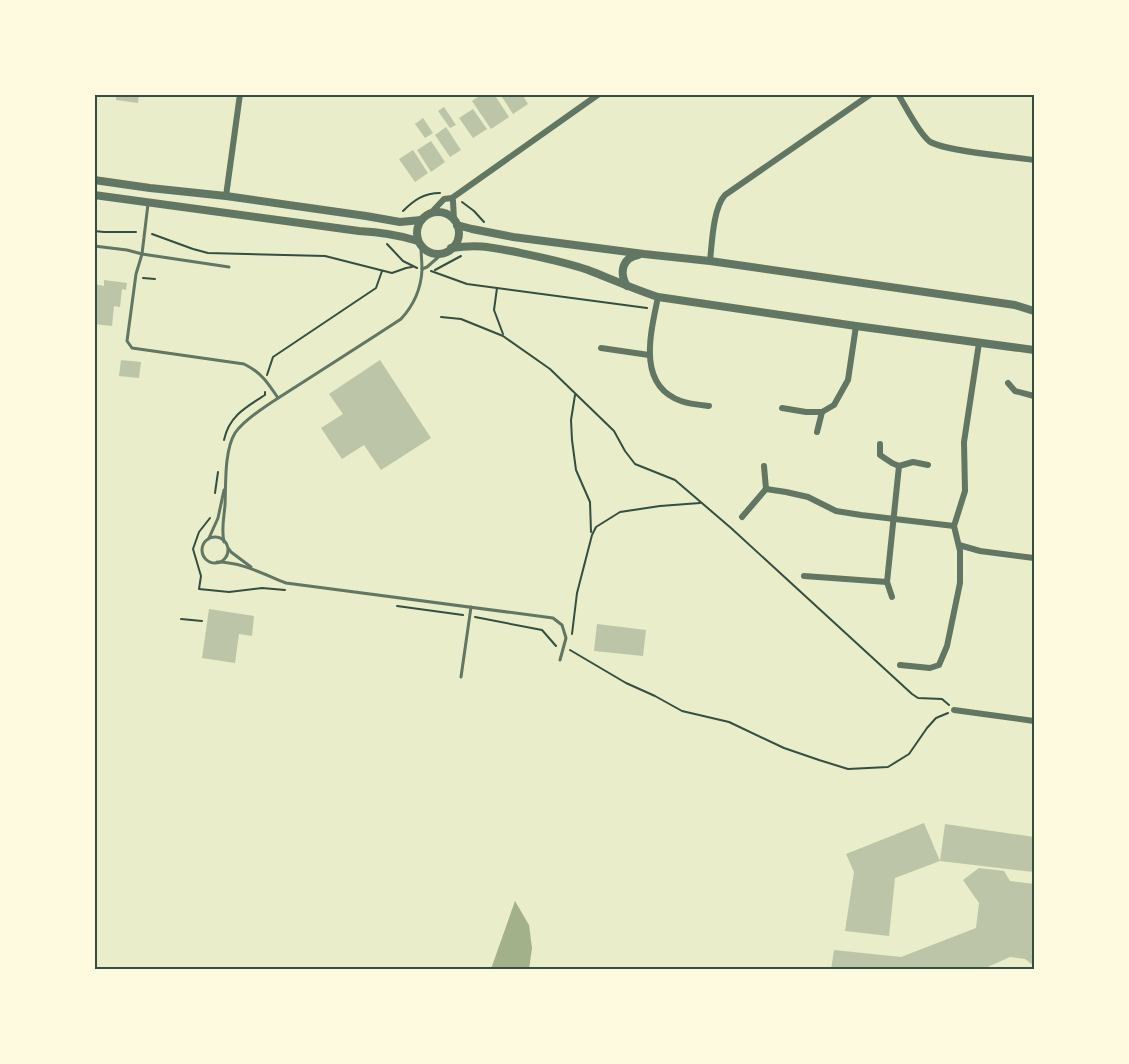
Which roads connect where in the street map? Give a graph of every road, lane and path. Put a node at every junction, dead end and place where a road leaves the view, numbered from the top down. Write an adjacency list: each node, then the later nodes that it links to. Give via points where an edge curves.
1 (240, 94): 10 (street)
2 (871, 94): 29 (street, via 725,195 717,212)
3 (898, 94): 5 (street, via 931,142 948,148)
4 (598, 95): 11 (street)
5 (1035, 160)
6 (94, 180): 7 (street)
7 (150, 188): 10 (street); 12 (street)
8 (443, 194): 15 (path, via 422,196)
9 (94, 195): 12 (street)
10 (226, 196): 17 (street, via 400,222)
11 (452, 198): 14 (street, via 444,199); 18 (street)
12 (148, 202): 23 (street, via 375,232); 26 (lane)
13 (462, 202): 16 (path)
14 (430, 214): 17 (street); 18 (street, via 445,214)
15 (400, 215)
16 (479, 217)
17 (421, 220): 23 (street, via 417,230)
18 (455, 222): 25 (street, via 457,240); 28 (street, via 472,230 513,237)
19 (94, 231): 20 (path)
20 (136, 232)
21 (152, 234): 32 (path, via 202,252 315,255)
22 (381, 239): 32 (path, via 415,267 392,273)
23 (420, 243): 25 (street, via 433,253); 31 (lane)
24 (94, 246): 26 (lane)
25 (447, 251): 31 (lane); 35 (street, via 470,245 487,246 587,270)
26 (142, 254): 30 (lane); 47 (lane, via 127,341 132,348 244,364)
27 (470, 254): 36 (path, via 429,271 467,284)
28 (644, 254): 29 (street); 35 (street, via 629,257 625,262 622,279)
29 (710, 261): 39 (street)
30 (229, 267)
31 (422, 269): 51 (lane, via 415,299 401,319)
32 (382, 271): 47 (path, via 376,288 273,357)
33 (141, 277): 34 (path)
34 (155, 279)
35 (627, 287): 37 (street)
36 (497, 288): 38 (path); 42 (path, via 494,310)
37 (658, 297): 38 (street); 41 (street)
38 (655, 309): 46 (street)
39 (1035, 309)
40 (441, 317): 42 (path, via 461,319)
41 (856, 326): 43 (street); 54 (street, via 848,381 834,405)
42 (503, 336): 49 (path, via 550,369)
43 (979, 343): 45 (street); 69 (street, via 964,442 965,491)
44 (601, 348): 46 (street)
45 (1035, 350)
46 (649, 355): 52 (street, via 652,375 669,396)
47 (266, 380): 51 (lane); 56 (path, via 265,394 241,410 226,428)
48 (1008, 383): 50 (street, via 1015,391)
49 (575, 394): 65 (path, via 614,431 635,464 675,480); 70 (path, via 572,440 576,470 590,502)
50 (1035, 396)
51 (278, 398): 62 (lane, via 235,434)
52 (709, 406)
53 (782, 408): 54 (street)
54 (822, 412): 55 (street)
55 (817, 432)
56 (224, 439)
57 (880, 444): 60 (street, via 880,455)
58 (928, 465): 60 (street, via 913,462)
59 (764, 466): 63 (street)
60 (899, 466): 68 (street)
61 (218, 471): 64 (path)
62 (225, 486): 71 (lane, via 218,518); 72 (lane)
63 (766, 489): 67 (street); 68 (street, via 808,497 836,511)
64 (216, 493)
65 (700, 503): 70 (path, via 620,512 596,526); 91 (path, via 912,694 942,699)
66 (213, 514): 79 (path, via 199,532 193,549 201,576 200,589)
67 (742, 518)
68 (893, 518): 69 (street); 78 (street)
69 (954, 526): 73 (street)
70 (592, 535): 87 (path, via 577,593)
71 (208, 539): 72 (lane, via 218,538); 75 (lane, via 202,546 203,555)
72 (225, 543): 75 (lane, via 226,556); 76 (lane)
73 (958, 545): 74 (street); 89 (street, via 960,583 947,646 939,664 930,668)
74 (1035, 558)
75 (217, 562): 76 (lane)
76 (255, 570): 82 (lane, via 286,583)
77 (804, 576): 78 (street)
78 (887, 582): 80 (street)
79 (293, 591)
80 (892, 597)
81 (390, 605): 83 (path)
82 (471, 606): 83 (lane); 86 (lane, via 553,618 562,625 566,638)
83 (470, 616): 86 (path, via 542,630 555,646); 90 (lane)
84 (180, 619): 85 (path)
85 (202, 621)
86 (563, 648): 87 (path); 88 (lane)
87 (572, 651): 91 (path, via 682,711 729,722 784,748 848,769 888,767 909,754 936,718)
88 (560, 660)
89 (900, 665)
90 (461, 677)
91 (954, 710): 92 (street)
92 (1035, 722)

